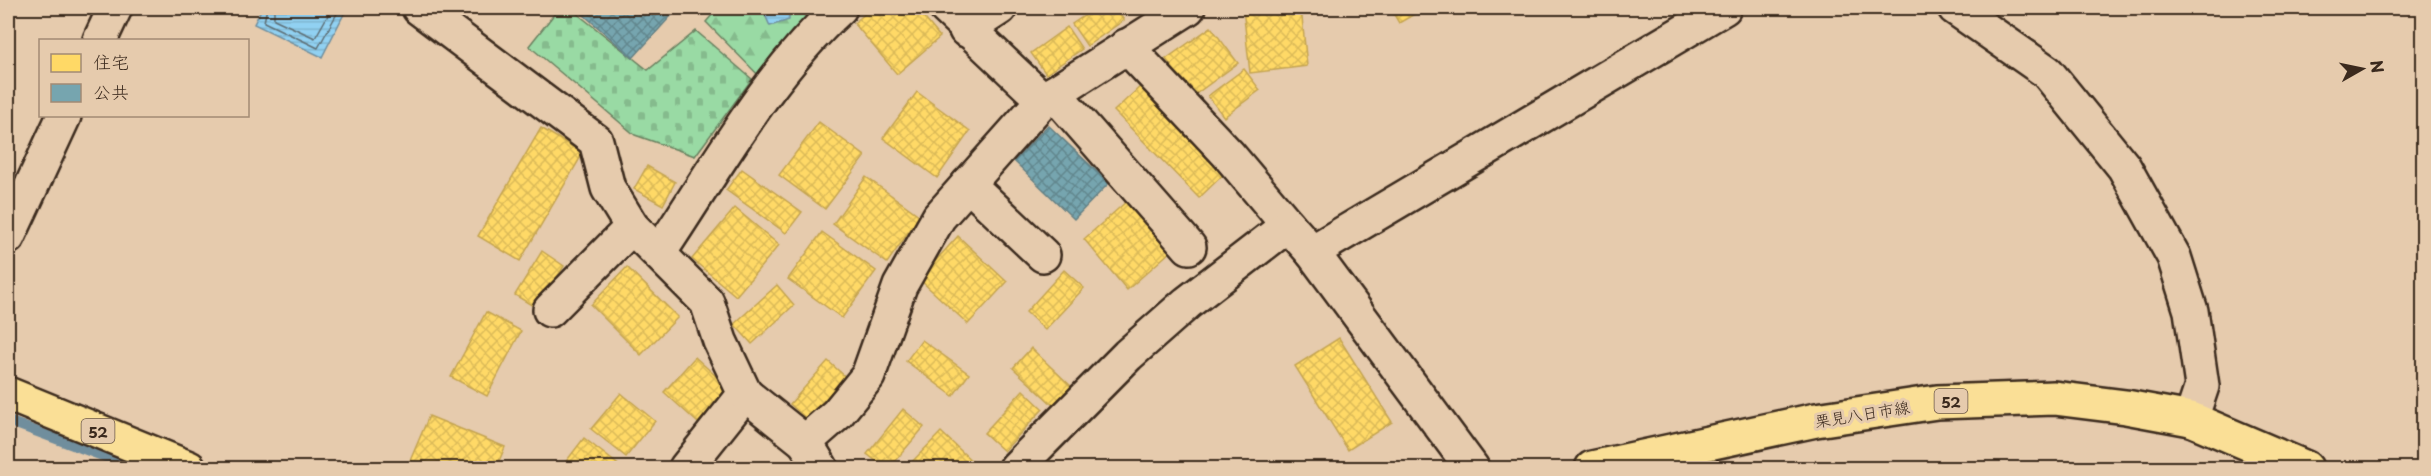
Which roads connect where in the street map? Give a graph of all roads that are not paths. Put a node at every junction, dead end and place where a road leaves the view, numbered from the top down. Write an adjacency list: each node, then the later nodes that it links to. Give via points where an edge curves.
1 (115, 8): 10 (street)
2 (419, 8): 15 (street, via 596,141 608,188)
3 (840, 8): 19 (street, via 819,27 768,91)
4 (1000, 8): 8 (street)
5 (1188, 8): 9 (street)
6 (1724, 8): 18 (street)
7 (1964, 10): 24 (street, via 2047,72 2124,167 2174,257 2191,311 2202,387)
8 (956, 19): 11 (street)
9 (1137, 28): 11 (street); 14 (street, via 1228,154)
10 (100, 39)
11 (1048, 96): 13 (street); 17 (street)
12 (64, 117): 16 (street)
13 (968, 184): 20 (street); 25 (street, via 939,217 900,286 868,376 837,414)
14 (1288, 225): 18 (street); 28 (street, via 1170,318)
15 (632, 227): 19 (street); 21 (street)
16 (8, 237)
17 (1189, 247)
18 (1312, 252): 29 (street)
19 (659, 253): 23 (street, via 707,302)
20 (1042, 255)
21 (550, 310)
22 (8, 394): 26 (main road, 52)
23 (744, 394): 25 (street); 27 (street)
24 (2191, 419): 30 (main road, 栗見八日市線 / 52, via 2054,398 1937,402 1816,420); 31 (main road, 栗見八日市線 / 52)
25 (813, 455)
26 (189, 468)
27 (686, 468)
28 (1016, 468)
29 (1472, 468)
30 (1592, 468)
31 (2306, 468)

